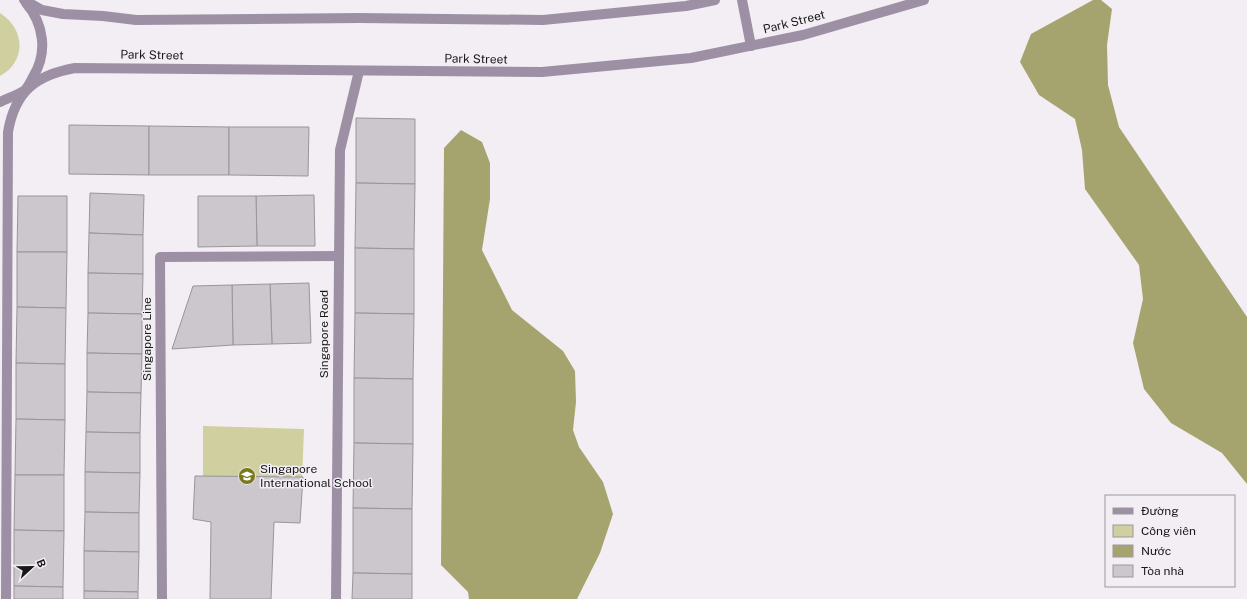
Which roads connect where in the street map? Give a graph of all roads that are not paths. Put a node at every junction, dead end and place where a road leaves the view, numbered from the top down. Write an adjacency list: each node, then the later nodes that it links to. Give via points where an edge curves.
1 (24, 0): 2 (street, via 42,10 63,14 136,20 543,20 686,6); 7 (street, via 34,12 43,44 41,59)
2 (714, 0)
3 (742, 0): 5 (street)
4 (924, 0): 5 (street, Park Street, via 803,35)
5 (751, 46): 6 (street, Park Street, via 691,58 542,72)
6 (359, 71): 7 (street, Park Street, via 75,68 44,76); 9 (street, Singapore Road, via 340,150)
7 (26, 89): 8 (street); 10 (street, via 11,114 8,132)
8 (0, 102)
9 (338, 256): 11 (street, Singapore Line, via 160,258); 12 (street, Singapore Road)
10 (6, 599)
11 (162, 599)
12 (336, 599)

